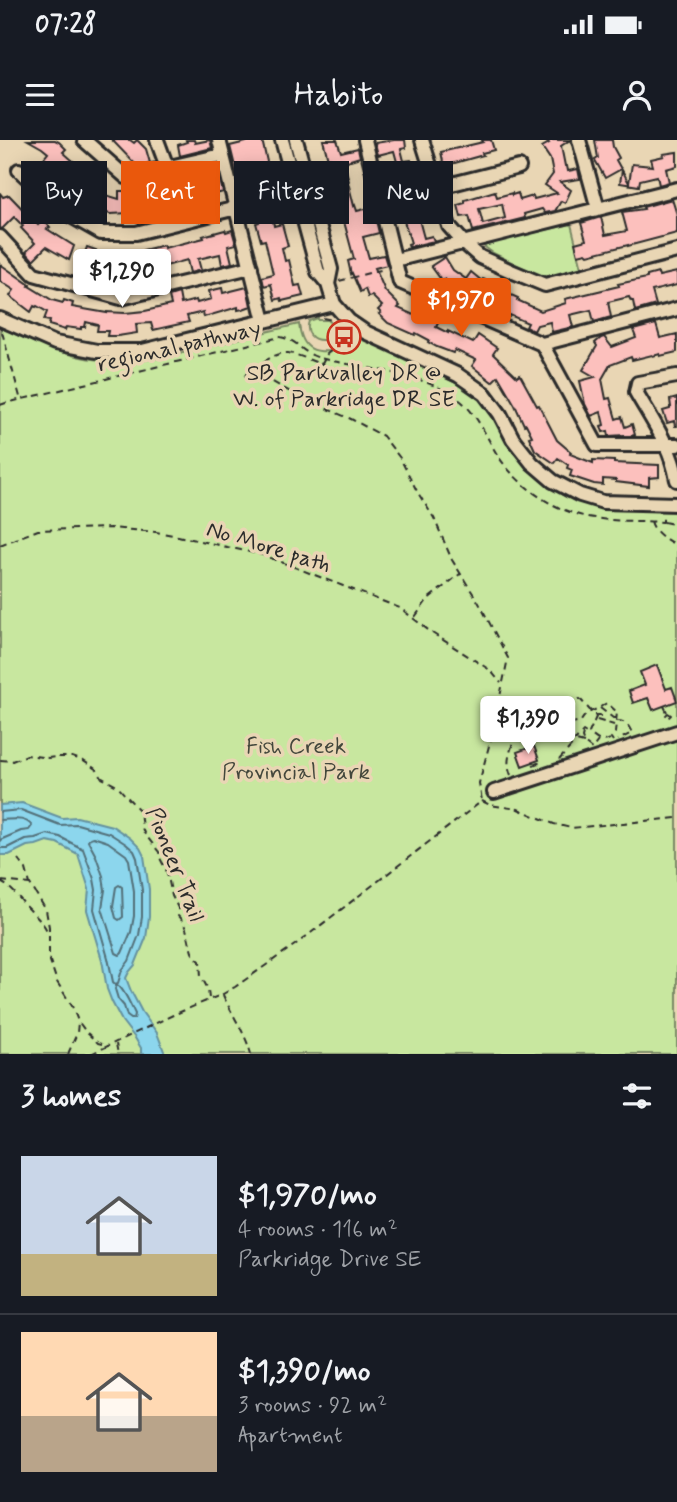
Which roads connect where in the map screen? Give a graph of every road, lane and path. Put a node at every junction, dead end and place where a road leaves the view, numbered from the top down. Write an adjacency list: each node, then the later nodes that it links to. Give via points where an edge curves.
1 (84, 140): 17 (street)
2 (157, 140): 10 (street)
3 (219, 140): 9 (street)
4 (282, 140): 12 (street)
5 (296, 140): 13 (street)
6 (365, 140): 30 (street)
7 (422, 140): 14 (street)
8 (579, 140): 21 (street)
9 (222, 155): 11 (street); 20 (street)
10 (165, 161)
11 (194, 161)
12 (287, 161)
13 (301, 161)
14 (428, 161)
15 (519, 167): 18 (street)
16 (19, 170): 22 (street, via 64,212 101,233 136,233)
17 (121, 173)
18 (453, 184)
19 (677, 189): 21 (street)
20 (234, 201)
21 (598, 209): 28 (street)
22 (172, 224)
23 (240, 224): 31 (street)
24 (304, 224): 32 (street, via 318,272)
25 (319, 224): 32 (street, via 331,268)
26 (448, 224): 28 (street)
27 (0, 237): 31 (street, via 34,274 121,298)
28 (464, 243): 29 (street, via 480,257 545,285); 30 (street)
29 (677, 251)
30 (396, 263): 32 (path); 38 (street, via 401,282)
31 (251, 267): 37 (street)
32 (328, 284): 33 (street)
33 (334, 304): 37 (street); 45 (street, via 365,332 458,375 485,394 513,439 553,481 603,502)
34 (677, 309): 38 (street)
35 (319, 319): 39 (path, via 329,318 346,332)
36 (0, 321): 37 (street, via 55,343 97,351 142,351); 41 (path)
37 (264, 321)
38 (542, 344): 43 (street, via 597,445)
39 (325, 359): 41 (path, regional pathway, via 280,337); 47 (path, regional pathway, via 397,373 454,396 479,422 504,464 559,508 597,519); 52 (path, via 322,364 283,353 245,377 269,380 387,439 434,518)
40 (677, 376): 43 (street, via 638,383 636,392)
41 (21, 399): 42 (path, regional pathway)
42 (0, 405)
43 (672, 444): 44 (street)
44 (677, 481)
45 (662, 503): 46 (street); 48 (path)
46 (677, 504)
47 (651, 521): 48 (path, regional pathway); 51 (path, via 652,527)
48 (663, 522): 49 (path, regional pathway)
49 (677, 525)
50 (0, 545): 53 (path, No More path, via 44,530 156,532 263,555 390,603)
51 (677, 547)
52 (460, 574): 53 (path, via 428,599); 54 (path, via 508,658)
53 (414, 618): 54 (path, No More path, via 490,670)
54 (501, 684): 81 (path, via 480,783)
55 (664, 706): 58 (path)
56 (599, 708): 57 (path); 60 (path); 60 (path, via 609,704 617,710)
57 (590, 712): 59 (path); 64 (path, via 581,722); 64 (path, via 580,699 556,705)
58 (667, 713)
59 (593, 715): 61 (path); 62 (path, via 600,715)
60 (617, 719): 63 (path); 67 (path, via 632,733 614,741)
61 (596, 720): 62 (path); 65 (path)
62 (602, 721): 63 (path)
63 (616, 725): 67 (path)
64 (560, 726): 68 (path, via 525,718); 69 (path)
65 (585, 732): 70 (path); 72 (path); 73 (path); 75 (path)
66 (677, 732): 78 (street)
67 (611, 738): 73 (path)
68 (534, 739)
69 (562, 740): 70 (path); 71 (path)
70 (572, 740): 72 (path); 76 (path)
71 (556, 741)
72 (577, 741): 75 (path); 76 (path)
73 (598, 741): 75 (path, via 592,749)
74 (513, 743): 79 (path, via 508,759)
75 (583, 743): 76 (path)
76 (574, 745): 78 (path, via 557,763)
77 (0, 761): 88 (path, Pioneer Trail, via 27,755 82,760 138,808 144,833 159,852 178,916 200,961)
78 (556, 773): 79 (street)
79 (514, 786): 80 (street)
80 (494, 792)
81 (482, 801): 82 (path, via 571,828); 87 (path, via 299,942)
82 (677, 818)
83 (18, 859): 85 (path)
84 (0, 881): 85 (path); 86 (path, via 44,924)
85 (30, 884): 86 (path, via 46,910)
86 (48, 934): 89 (path, via 54,975)
87 (223, 994): 88 (path); 95 (path)
88 (209, 1000): 90 (path)
89 (78, 1021): 91 (path, via 94,1041); 92 (path)
90 (116, 1043): 91 (path); 94 (path)
91 (110, 1047): 93 (path)
92 (68, 1054)
93 (92, 1054)
94 (118, 1054)
95 (251, 1054)

